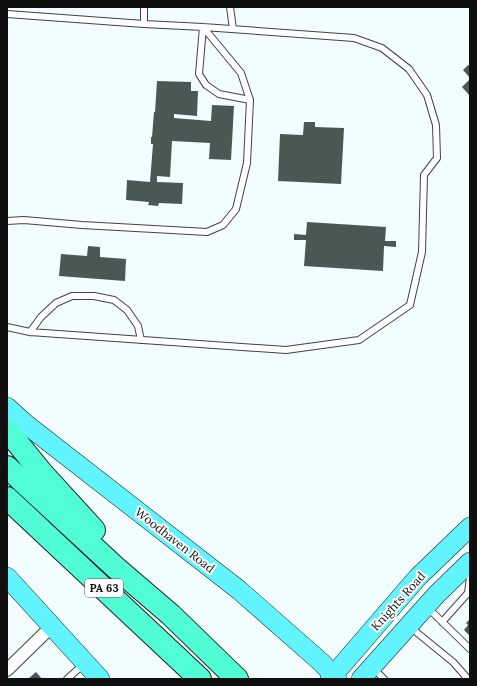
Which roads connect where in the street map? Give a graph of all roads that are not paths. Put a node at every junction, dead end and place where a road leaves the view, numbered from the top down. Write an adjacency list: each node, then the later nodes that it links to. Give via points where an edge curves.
1 (144, 7): 4 (lane)
2 (230, 7): 6 (lane)
3 (7, 14): 4 (lane)
4 (144, 24): 5 (lane)
5 (203, 26): 6 (lane); 7 (lane, via 241,73); 7 (lane, via 199,74 206,85 219,94)
6 (233, 29): 11 (lane, via 354,38 382,48 409,69 427,95 436,125 437,158 424,175 422,252 410,305 359,340 286,350)
7 (250, 100): 8 (lane, via 247,164 236,209 223,225 207,232)
8 (7, 220)
9 (7, 327): 10 (lane)
10 (30, 332): 11 (lane); 11 (lane, via 56,303 72,296 94,296 114,300 127,310 138,326)
11 (141, 340)
12 (7, 407): 30 (main road, Woodhaven Road, via 239,590 316,658)
13 (7, 430): 22 (highway, via 42,473)
14 (7, 467): 22 (highway, PA 63)
15 (7, 498): 32 (highway, PA 63)
16 (470, 527): 30 (main road, Knights Road, via 418,577)
17 (470, 562): 21 (main road, Knights Road)
18 (7, 577): 24 (main road)
19 (470, 577): 20 (lane)
20 (469, 594): 23 (lane)
21 (426, 606): 23 (lane); 25 (main road, Knights Road)
22 (171, 615): 33 (highway, PA 63)
23 (442, 622): 26 (lane)
24 (52, 626): 27 (street); 28 (main road)
25 (409, 626): 29 (main road, Knights Road); 34 (lane, via 453,662)
26 (470, 649)
27 (7, 670)
28 (93, 673): 31 (lane)
29 (372, 675)
30 (333, 677)
31 (67, 679)
32 (200, 679)
33 (237, 679)
34 (468, 679)

